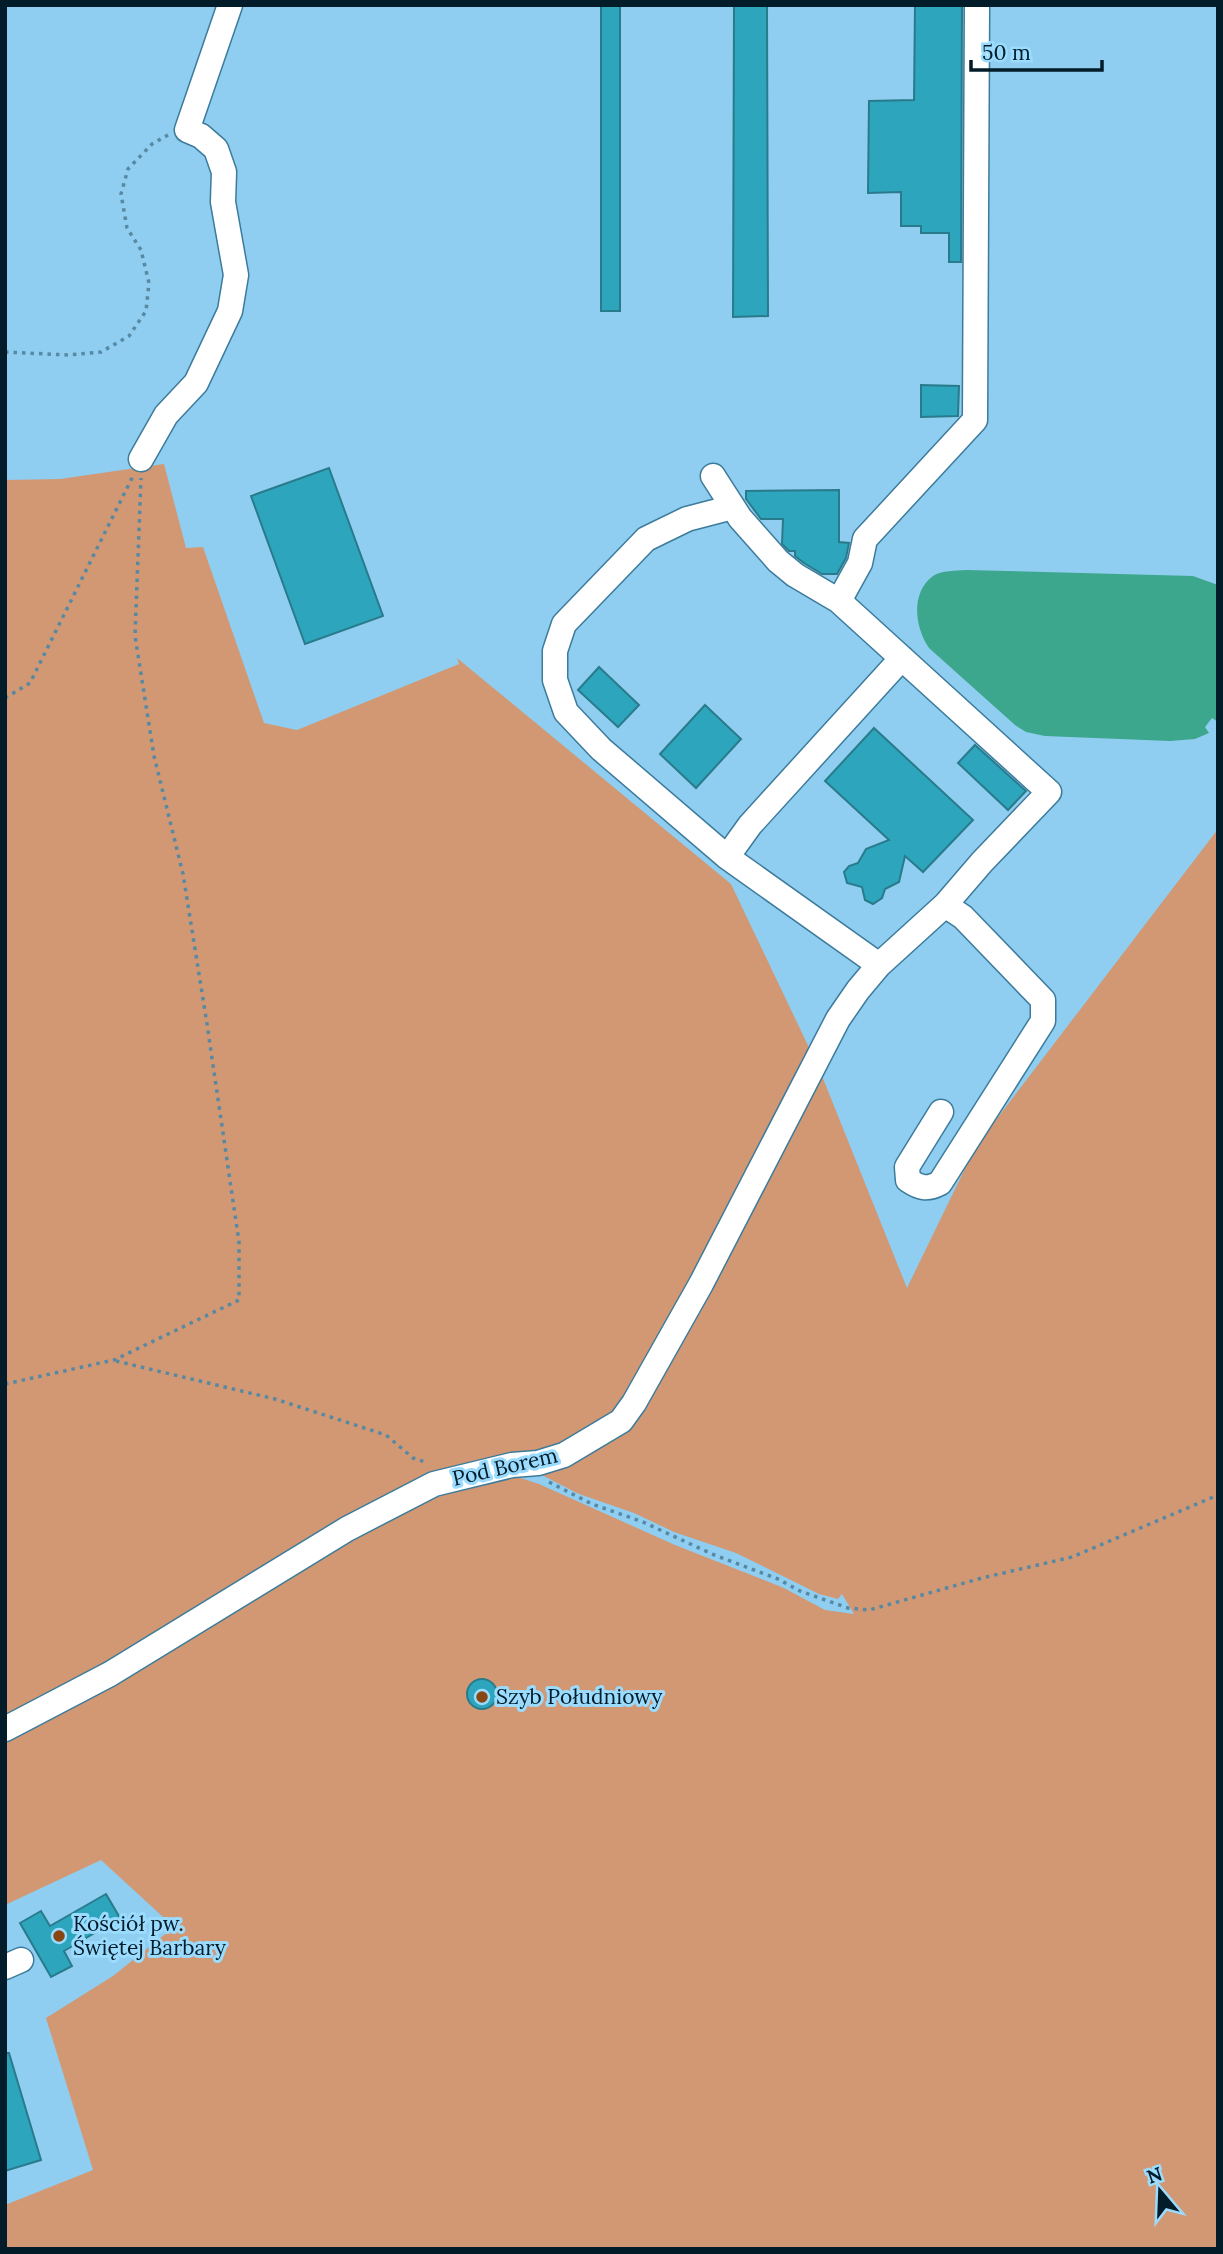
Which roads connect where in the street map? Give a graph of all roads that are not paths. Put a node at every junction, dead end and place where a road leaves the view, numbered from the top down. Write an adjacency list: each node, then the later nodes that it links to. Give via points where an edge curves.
1 (230, 5): 3 (street, via 187,130 216,149 224,172 223,202 236,275 230,311 197,383 166,415)
2 (977, 5): 6 (street, via 975,420 864,539 860,563)
3 (141, 458)
4 (713, 476): 5 (street)
5 (733, 507): 6 (street, via 778,561); 8 (street, via 687,519 646,539 564,624 555,651 555,680 566,712 601,749)
6 (839, 601): 7 (street)
7 (902, 658): 8 (street, via 750,825); 9 (street, Pod Borem, via 1049,792)
8 (727, 857): 10 (street)
9 (945, 905): 10 (street, Pod Borem); 11 (street, via 963,917 1043,1000 1043,1021 940,1183 930,1189 918,1187 908,1180 907,1167)
10 (879, 965): 12 (street, Pod Borem, via 838,1019 701,1283 621,1421 564,1454 538,1463 434,1484 347,1530 110,1674)
11 (941, 1112)
12 (5, 1729)

